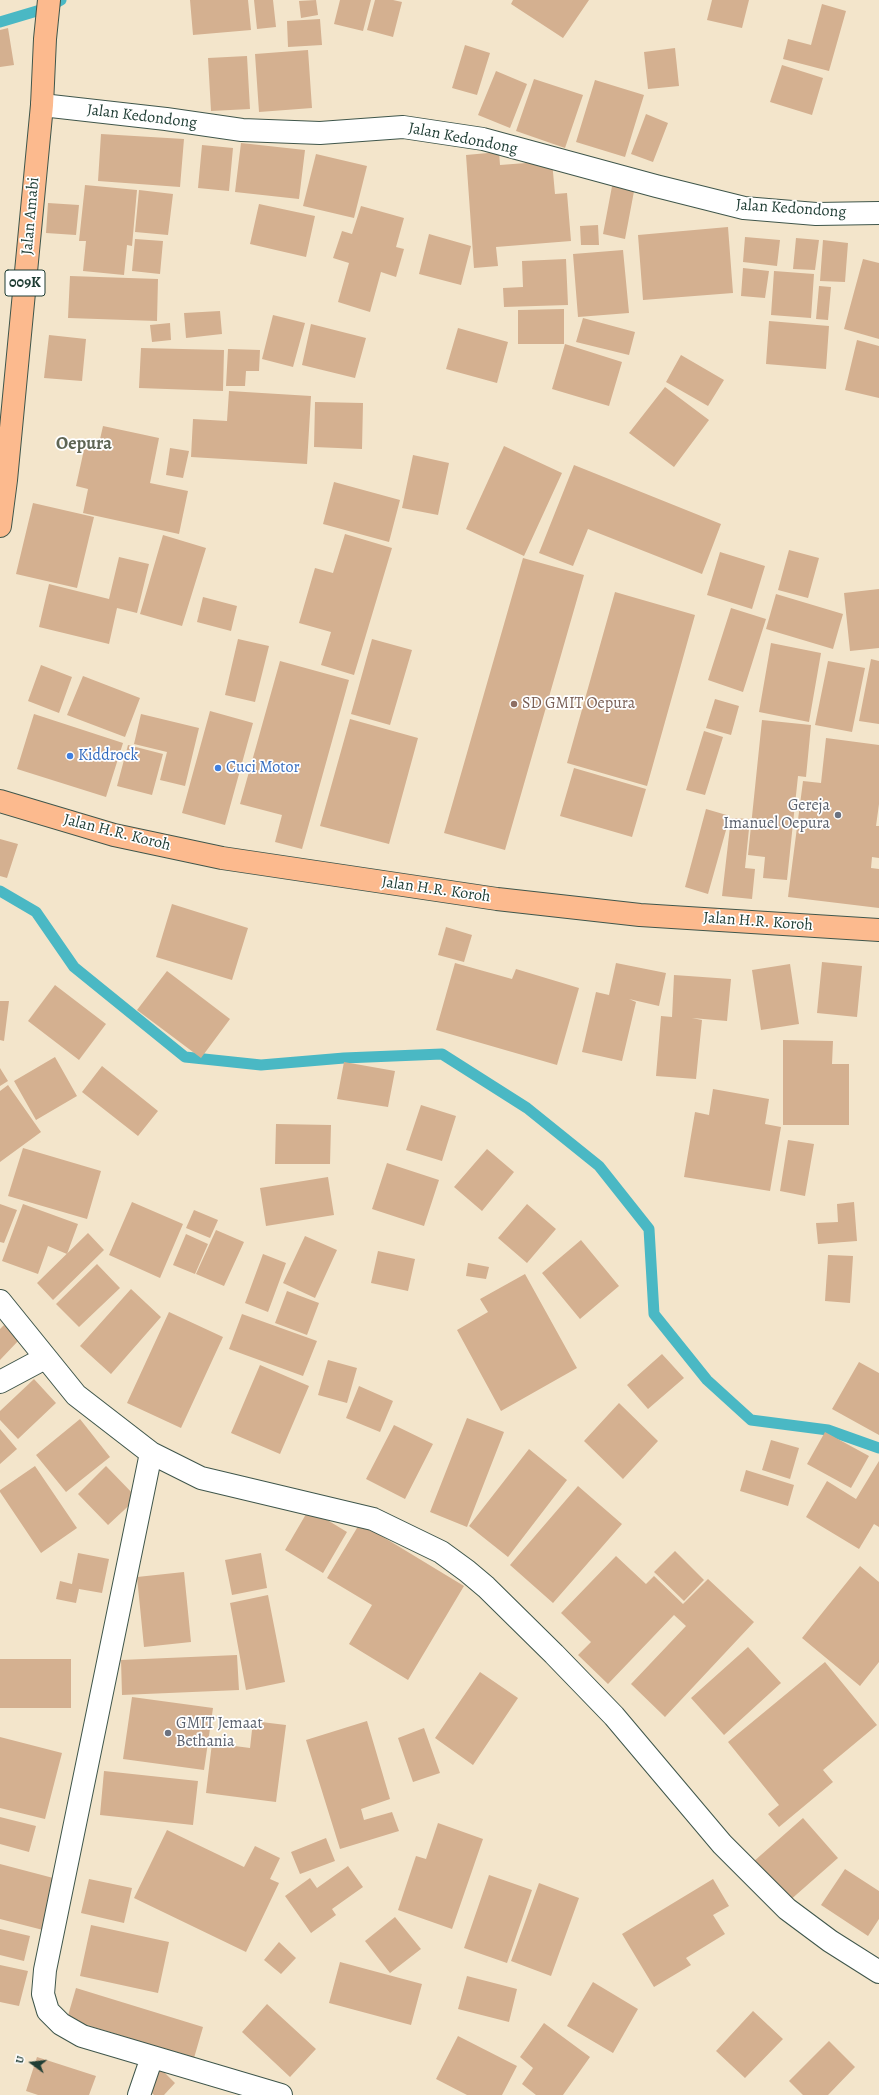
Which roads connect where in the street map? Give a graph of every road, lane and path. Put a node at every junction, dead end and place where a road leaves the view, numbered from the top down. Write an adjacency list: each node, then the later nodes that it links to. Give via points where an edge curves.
1 (49, 0): 2 (main road, Jalan Amabi / 009K)
2 (42, 105): 3 (street, Jalan Kedondong, via 242,130 320,133 403,127 483,140 744,208 816,214); 4 (main road, Jalan Amabi / 009K)
3 (879, 213)
4 (0, 526)
5 (0, 801): 6 (main road, Jalan H.R. Koroh, via 114,835 222,858 489,898 640,915)
6 (879, 930)
7 (0, 1301): 8 (street)
8 (45, 1358): 9 (street); 10 (street, via 76,1395)
9 (0, 1382)
10 (151, 1453): 11 (street, via 201,1478 373,1519 442,1552 486,1586 614,1716 722,1844 787,1909 830,1941); 12 (street, via 43,1994 48,2011 60,2024 82,2036)
11 (879, 1972)
12 (152, 2057): 13 (street); 14 (street)
13 (139, 2095)
14 (281, 2095)

